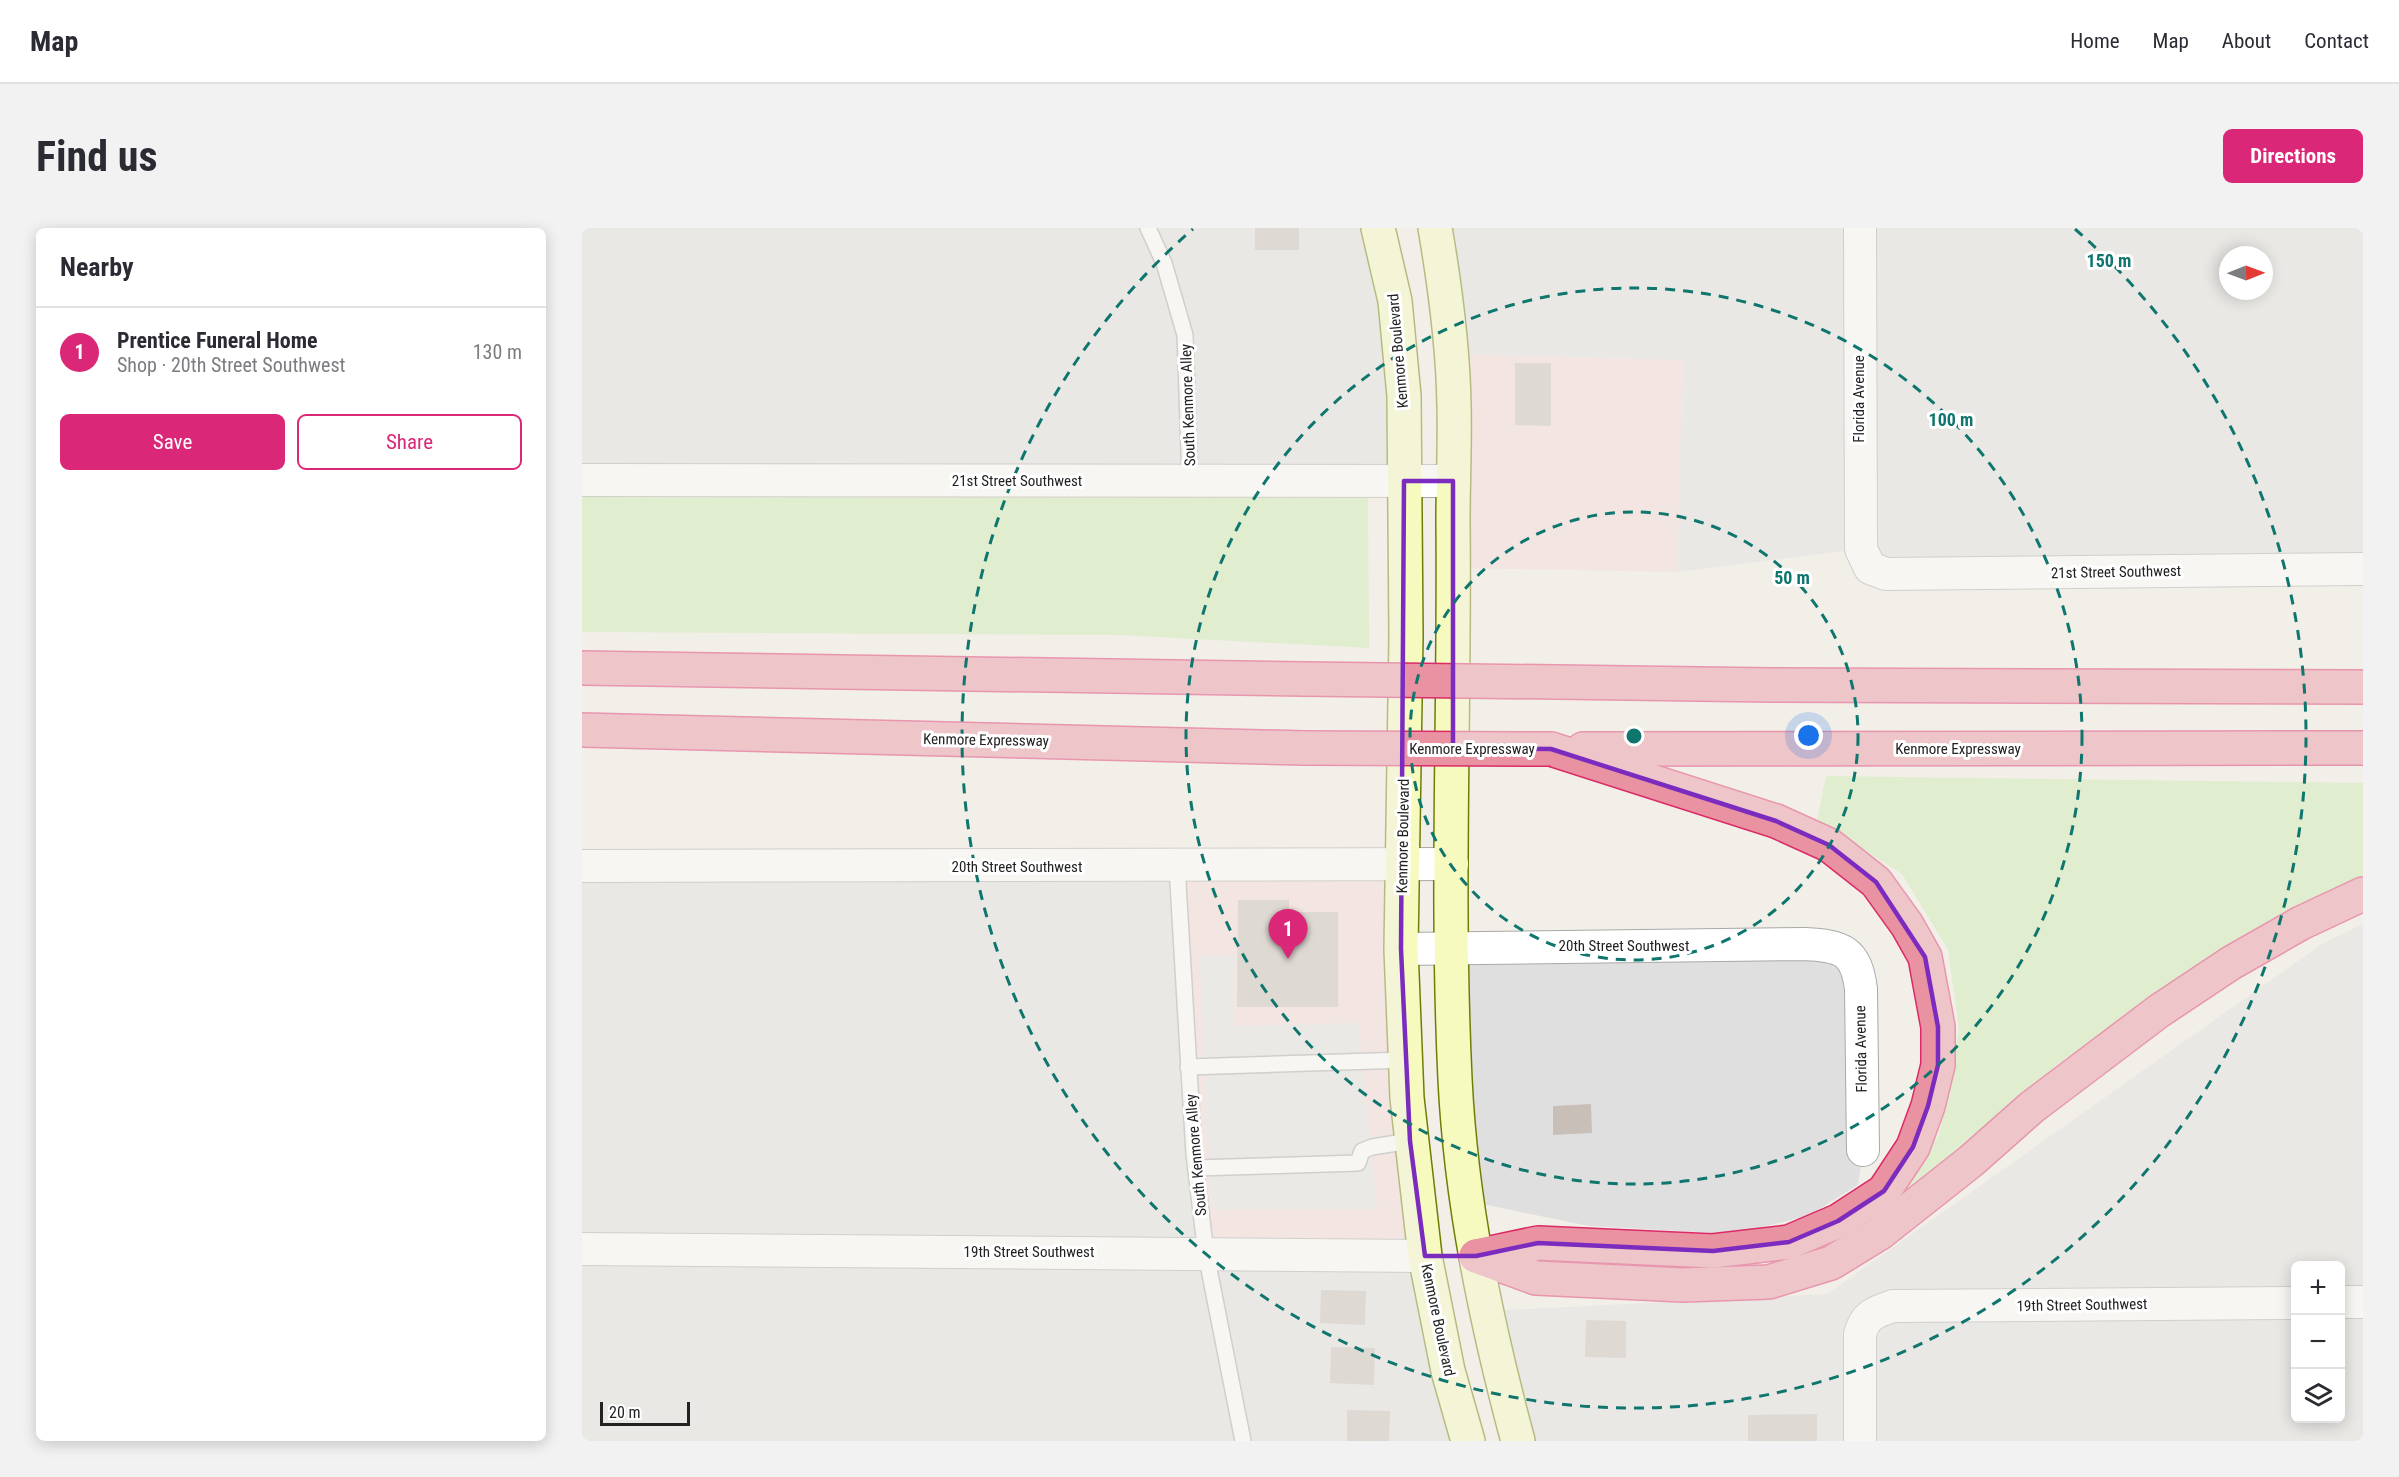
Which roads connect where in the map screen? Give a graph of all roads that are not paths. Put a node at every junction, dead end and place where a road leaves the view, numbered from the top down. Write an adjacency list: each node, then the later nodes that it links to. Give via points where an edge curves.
1 (1148, 228): 6 (lane, South Kenmore Alley, via 1164,262 1185,335)
2 (1377, 228): 7 (main road, Kenmore Boulevard, via 1395,302 1404,396)
3 (1435, 228): 8 (main road, via 1452,364)
4 (1860, 228): 9 (street, Florida Avenue, via 1861,549)
5 (582, 480): 6 (street, 21st Street Southwest)
6 (1190, 481): 7 (street, 21st Street Southwest)
7 (1404, 481): 8 (street, 21st Street Southwest); 16 (main road, Kenmore Boulevard)
8 (1453, 481): 17 (main road)
9 (1870, 568): 10 (street, 21st Street Southwest, via 1886,574)
10 (2363, 569)
11 (582, 668): 12 (highway, bridge, via 1771,685)
12 (2356, 687)
13 (582, 730): 15 (highway, Kenmore Expressway, bridge, via 1305,748)
14 (2363, 748): 15 (highway, Kenmore Expressway)
15 (1551, 749): 32 (highway, via 1776,821 1829,845 1876,882 1925,957 1938,1027 1938,1065 1913,1147 1884,1191 1838,1221 1789,1242 1713,1251 1538,1243)
16 (1402, 864): 17 (street, 20th Street Southwest); 18 (street, 20th Street Southwest); 22 (main road, Kenmore Boulevard)
17 (1452, 864): 21 (main road)
18 (1177, 866): 19 (street, 20th Street Southwest); 25 (lane, South Kenmore Alley)
19 (582, 867)
20 (2363, 894): 32 (highway, via 2301,923 2231,963 2159,1011 2032,1107 1880,1233 1831,1263 1769,1282 1683,1285 1536,1278)
21 (1452, 947): 22 (street, 20th Street Southwest); 23 (street, 20th Street Southwest, via 1805,944); 32 (main road, via 1461,1157)
22 (1401, 949): 24 (main road, Kenmore Boulevard)
23 (1847, 952): 27 (street, Florida Avenue, via 1858,966 1861,989)
24 (1406, 1059): 25 (lane); 26 (main road, Kenmore Boulevard)
25 (1188, 1067): 28 (lane, South Kenmore Alley)
26 (1410, 1141): 28 (lane, via 1362,1151 1358,1163); 31 (main road, Kenmore Boulevard)
27 (1863, 1150)
28 (1196, 1168): 30 (lane, South Kenmore Alley)
29 (582, 1249): 30 (street, 19th Street Southwest)
30 (1206, 1254): 31 (street, 19th Street Southwest); 36 (lane, South Kenmore Alley)
31 (1425, 1256): 32 (main road, 19th Street Southwest); 37 (main road, Kenmore Boulevard, via 1448,1371)
32 (1476, 1256): 38 (main road, via 1499,1371)
33 (2345, 1302): 34 (street)
34 (2363, 1302)
35 (2291, 1303): 39 (street, 19th Street Southwest, via 1893,1306 1870,1313 1860,1334)
36 (1242, 1441)
37 (1468, 1441)
38 (1518, 1441)
39 (1860, 1441)

